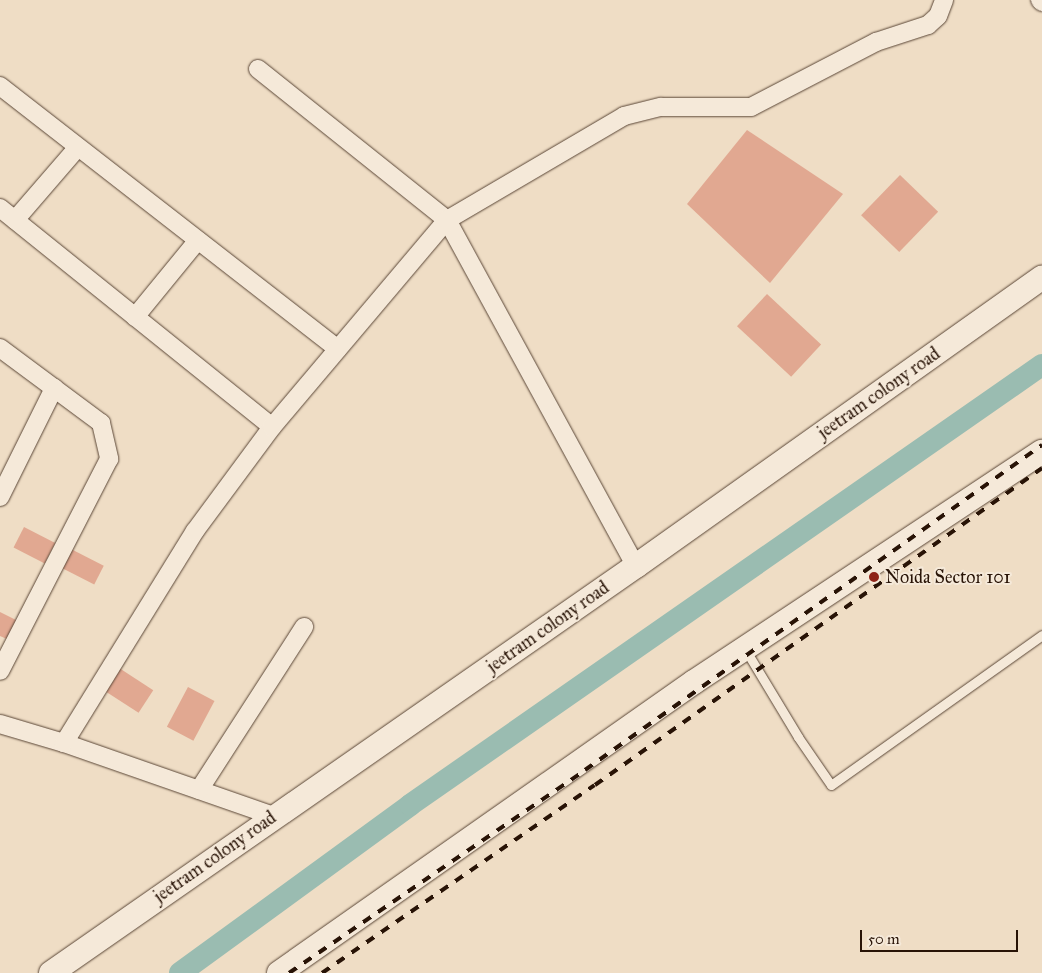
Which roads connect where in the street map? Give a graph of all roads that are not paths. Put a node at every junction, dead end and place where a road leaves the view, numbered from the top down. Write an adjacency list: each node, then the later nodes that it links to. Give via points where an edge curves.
1 (944, 0): 7 (street, via 938,16 928,25 876,42 751,107 661,108 624,116)
2 (258, 69): 7 (street)
3 (0, 86): 4 (street)
4 (78, 147): 6 (street); 8 (street)
5 (0, 208): 6 (street)
6 (15, 220): 10 (street)
7 (447, 220): 11 (street); 17 (street)
8 (198, 240): 10 (street); 11 (street)
9 (1042, 277): 17 (street, jeetram colony road)
10 (135, 317): 14 (street)
11 (338, 348): 14 (street)
12 (1, 352): 13 (street)
13 (54, 388): 16 (street); 21 (street, via 101,423 109,459)
14 (272, 427): 23 (street, via 195,531)
15 (1042, 452): 20 (street)
16 (0, 497)
17 (636, 566): 25 (street, jeetram colony road)
18 (304, 627): 24 (street)
19 (1042, 635): 20 (lane, via 831,785)
20 (745, 649): 27 (street)
21 (0, 671)
22 (0, 724): 23 (street)
23 (64, 743): 24 (street)
24 (199, 790): 25 (street)
25 (274, 816): 26 (street, jeetram colony road)
26 (51, 973)
27 (279, 973)

